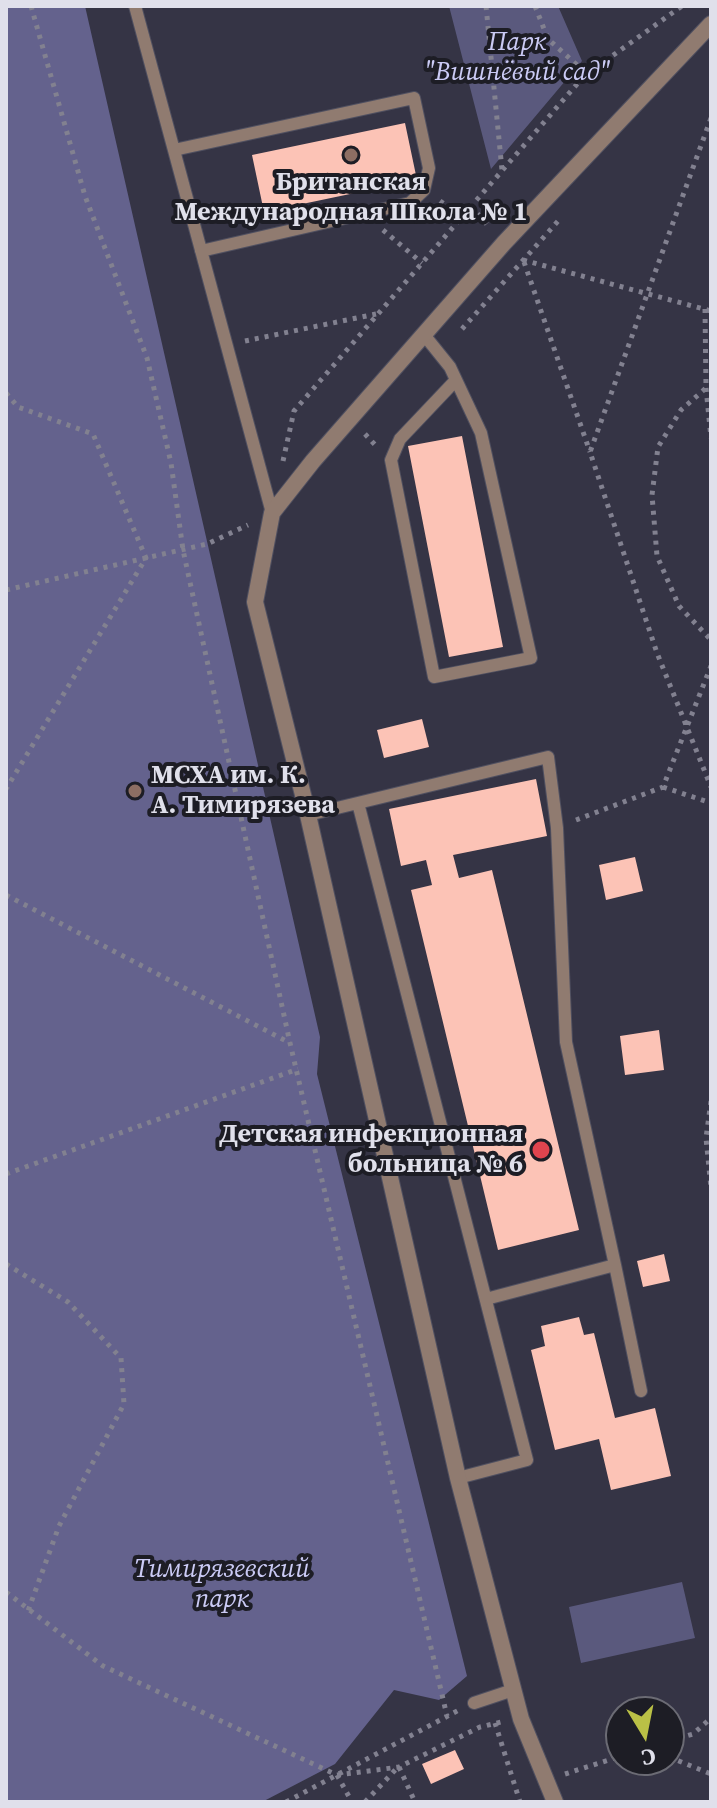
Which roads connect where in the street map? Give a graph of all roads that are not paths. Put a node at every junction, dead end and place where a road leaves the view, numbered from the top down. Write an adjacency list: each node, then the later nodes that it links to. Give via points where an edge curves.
1 (135, 6): 3 (lane)
2 (711, 24): 5 (street, via 504,243)
3 (174, 150): 4 (lane); 4 (lane, via 414,98 429,168 424,190 410,203)
4 (201, 251): 7 (lane)
5 (425, 336): 6 (lane); 7 (street)
6 (455, 381): 6 (lane, via 481,433 531,658 434,677 391,460 400,439)
7 (272, 513): 9 (street, via 255,602)
8 (358, 803): 9 (lane); 10 (lane, via 548,757 557,828 566,1042); 11 (lane)
9 (308, 815): 13 (street)
10 (615, 1265): 11 (lane); 12 (lane)
11 (486, 1299): 13 (lane, via 527,1460)
12 (641, 1391)
13 (458, 1478): 14 (street)
14 (513, 1690): 15 (lane); 16 (street)
15 (474, 1703)
16 (555, 1802)

